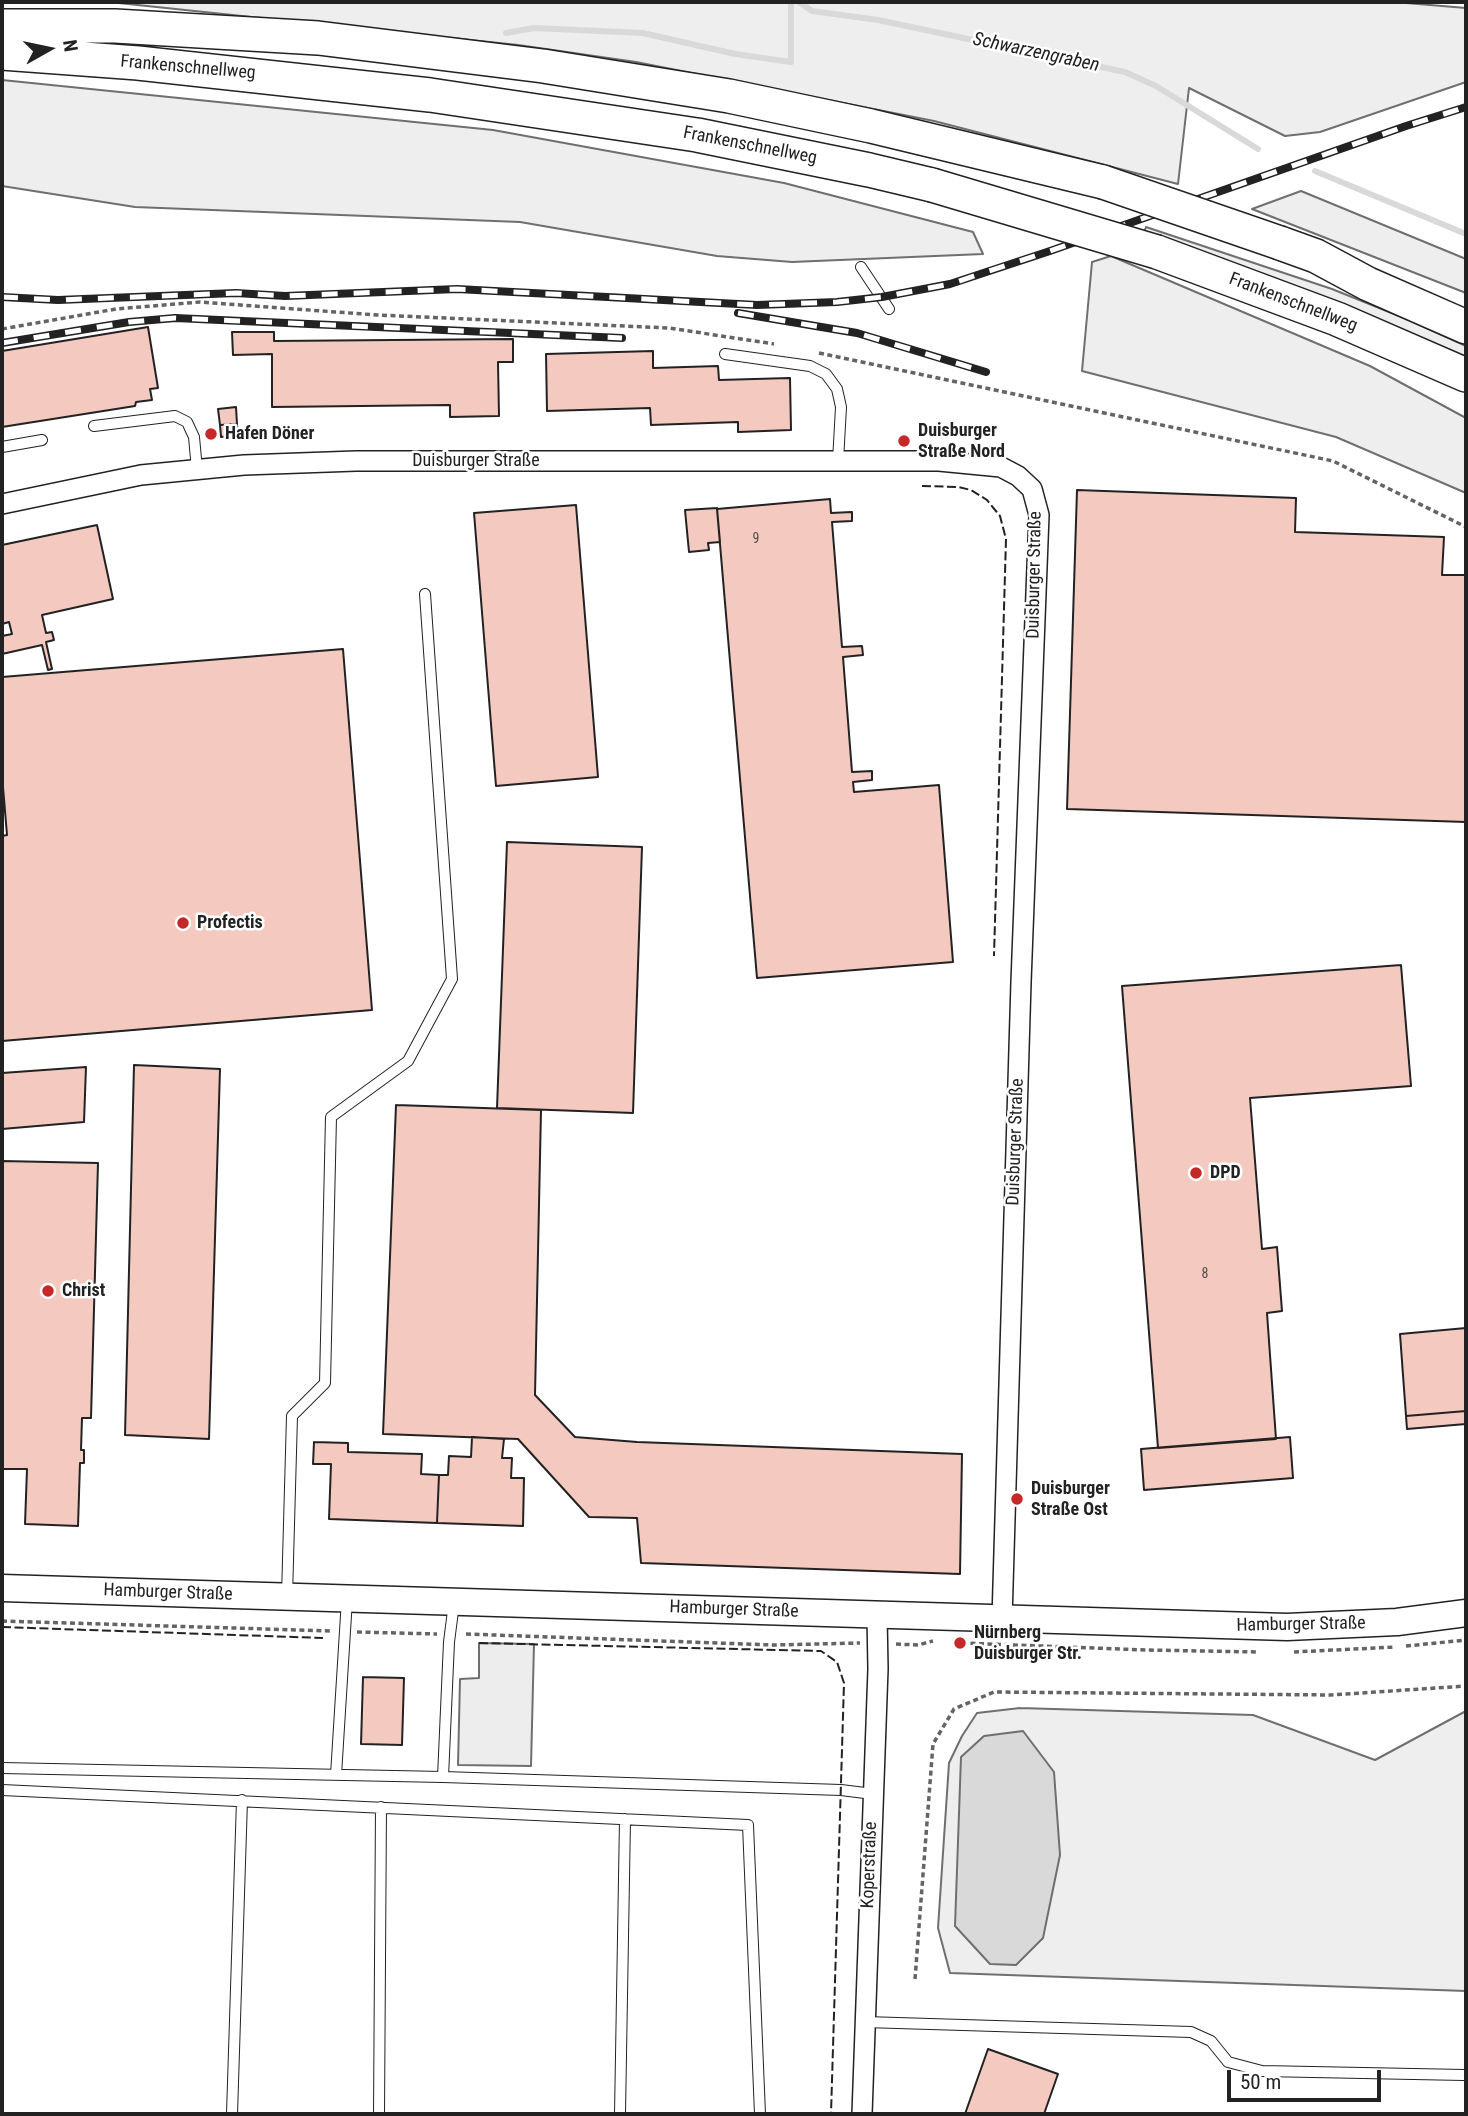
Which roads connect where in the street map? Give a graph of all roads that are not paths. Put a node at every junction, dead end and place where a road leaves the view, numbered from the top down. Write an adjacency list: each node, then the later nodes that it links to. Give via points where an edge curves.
1 (2, 26): 3 (highway, Frankenschnellweg, bridge, via 115,26 318,37 543,65 729,96 1056,169 1167,202)
2 (2, 53): 9 (highway, Frankenschnellweg, bridge, via 276,76 484,102 697,135 932,185 1157,252)
3 (1316, 256): 5 (highway, via 1374,270); 7 (highway, Frankenschnellweg)
4 (861, 267): 6 (lane)
5 (1466, 305)
6 (889, 309)
7 (1466, 327)
8 (725, 354): 15 (lane, via 810,366 826,374 837,389 841,407)
9 (1430, 358): 10 (highway, Frankenschnellweg); 11 (highway)
10 (1466, 375)
11 (1466, 387)
12 (94, 426): 16 (lane, via 174,416 187,422 194,437)
13 (43, 440): 14 (lane)
14 (2, 447)
15 (838, 461): 16 (street, Duisburger Straße, via 356,461); 25 (street, Duisburger Straße, via 939,461 1001,467 1032,489 1039,515)
16 (197, 470): 17 (street, Duisburger Straße, via 122,478)
17 (2, 504)
18 (425, 594): 20 (lane, via 452,979 408,1061 331,1117 325,1383 292,1416)
19 (2, 1588): 20 (street, Hamburger Straße)
20 (286, 1597): 21 (street, Hamburger Straße)
21 (347, 1598): 22 (street, Hamburger Straße); 27 (lane)
22 (454, 1601): 24 (street, Hamburger Straße); 28 (lane)
23 (1466, 1613): 25 (street, Hamburger Straße, via 1287,1627)
24 (877, 1615): 25 (street, Hamburger Straße); 30 (street, Koperstraße)
25 (1002, 1619)
26 (2, 1768): 27 (lane)
27 (336, 1775): 28 (lane)
28 (443, 1777): 30 (lane)
29 (2, 1790): 31 (lane)
30 (873, 1794): 34 (street, Koperstraße)
31 (242, 1800): 32 (lane); 36 (lane)
32 (381, 1807): 33 (lane); 37 (lane)
33 (625, 1819): 38 (lane); 39 (lane, via 748,1825)
34 (865, 2022): 35 (lane, via 1191,2032 1211,2041 1228,2062 1262,2071); 40 (street, Koperstraße)
35 (1464, 2075)
36 (232, 2114)
37 (379, 2114)
38 (620, 2114)
39 (760, 2114)
40 (862, 2114)

